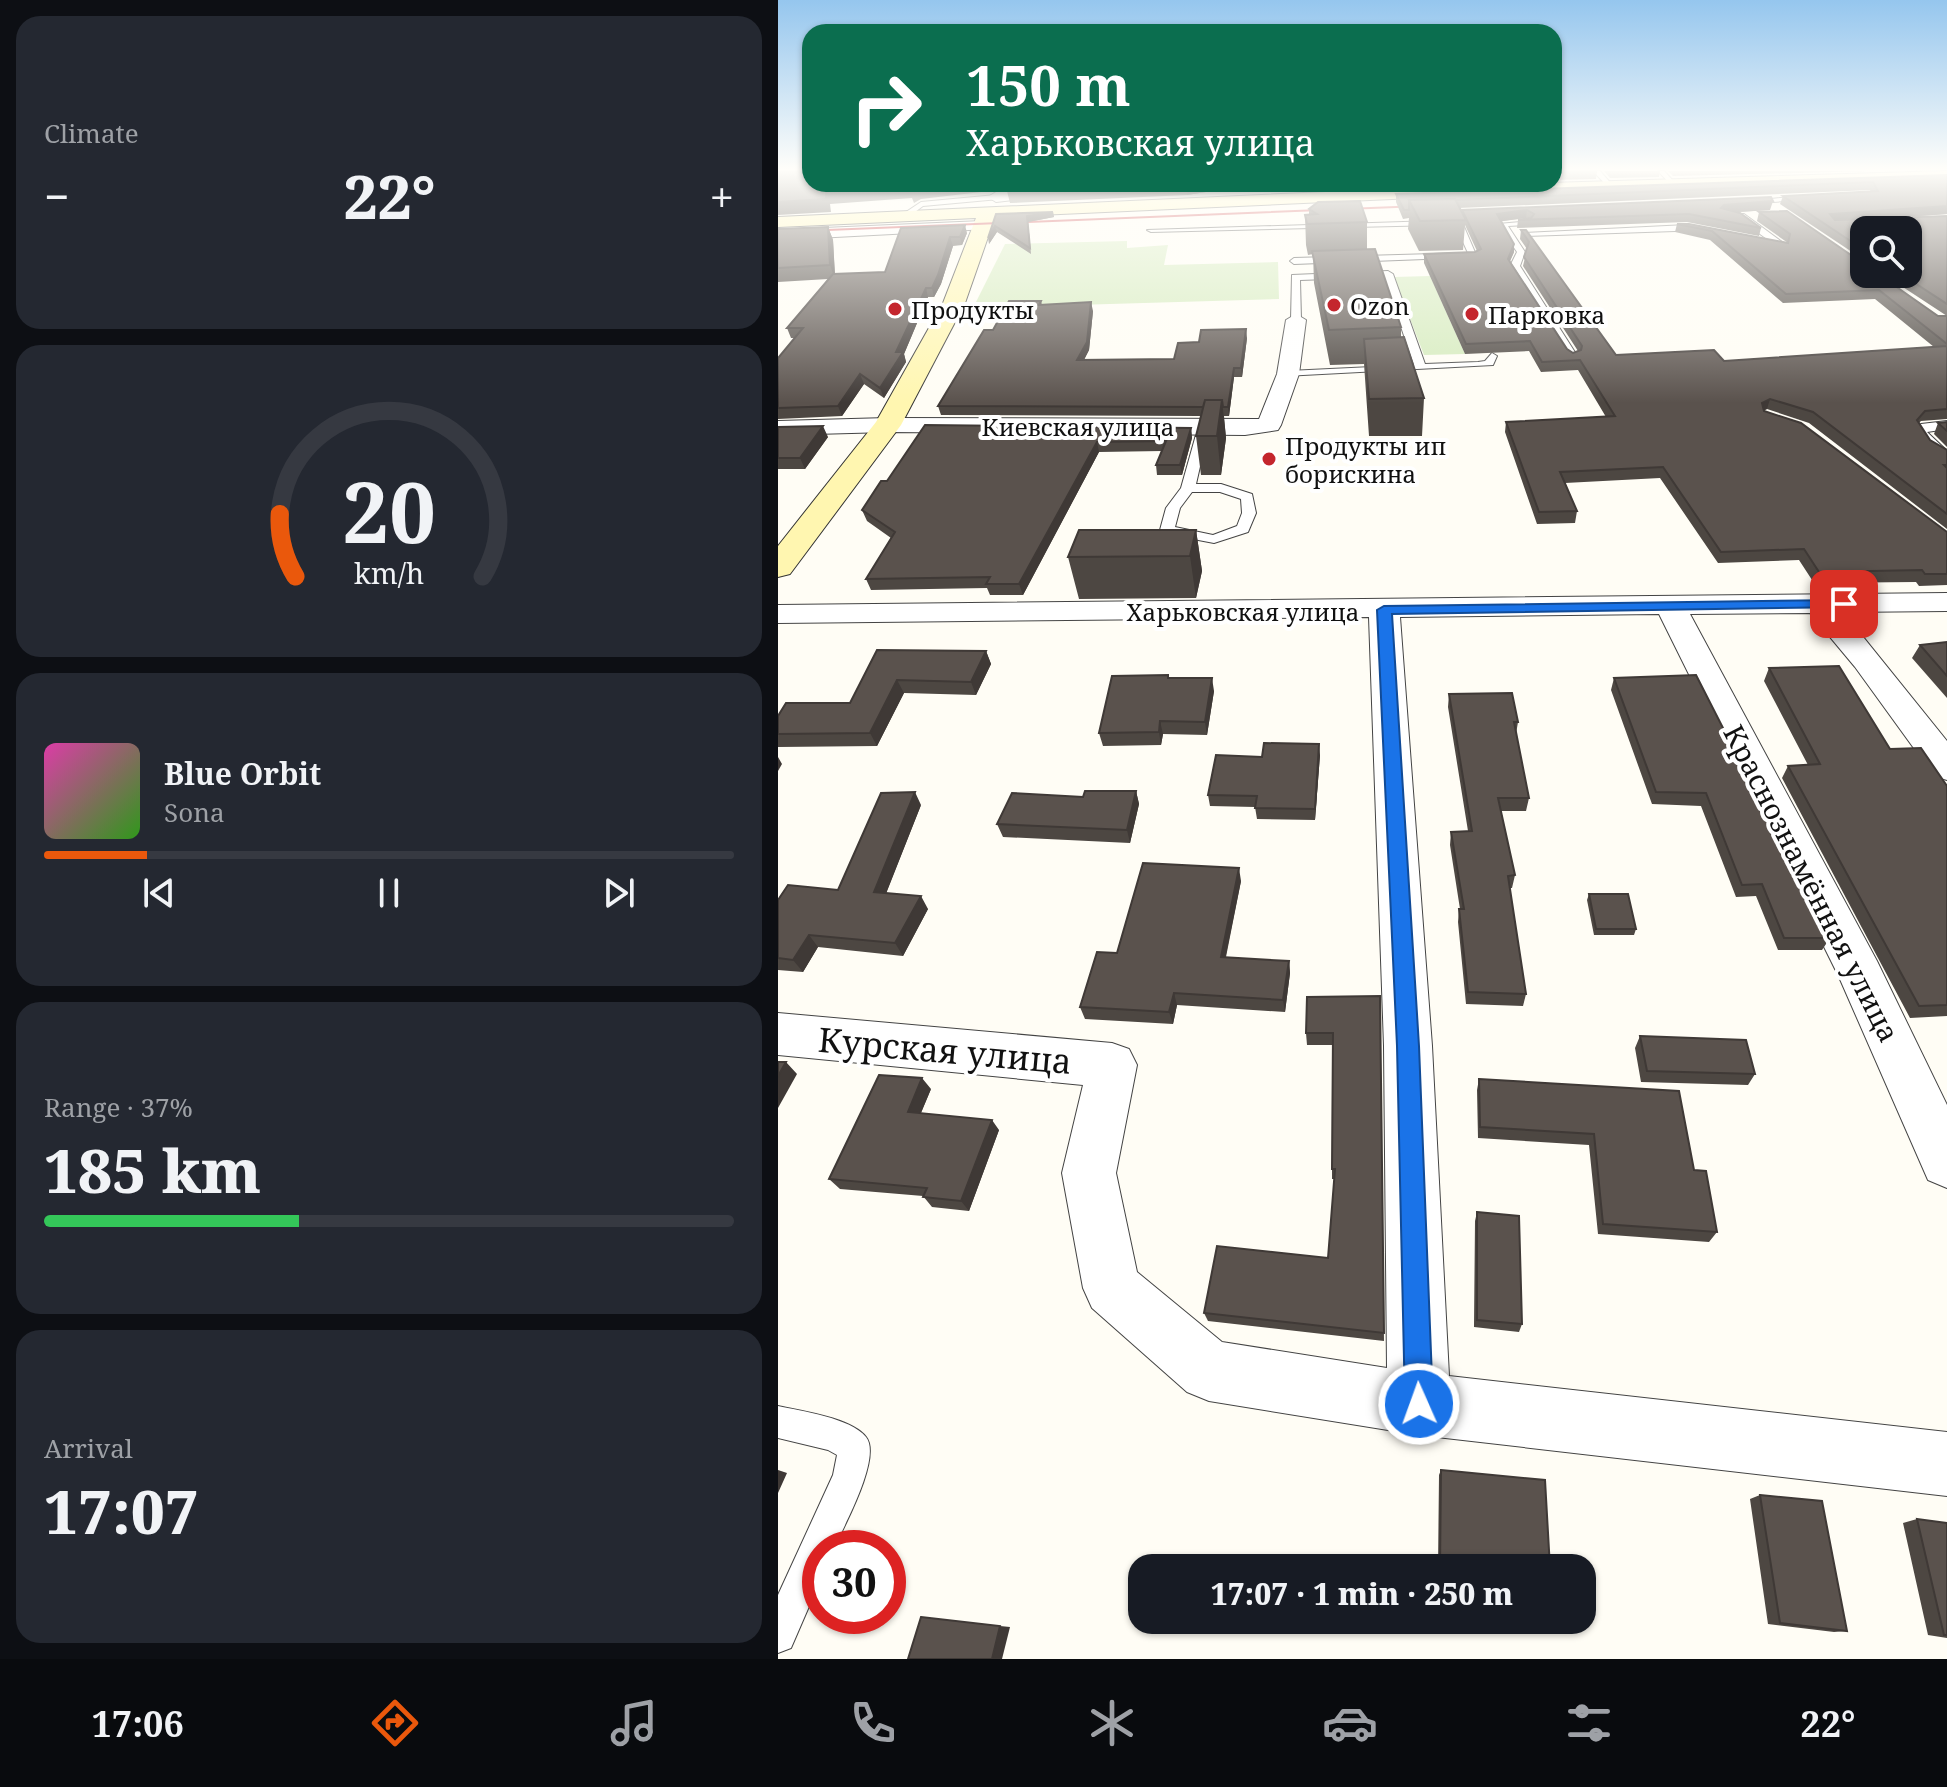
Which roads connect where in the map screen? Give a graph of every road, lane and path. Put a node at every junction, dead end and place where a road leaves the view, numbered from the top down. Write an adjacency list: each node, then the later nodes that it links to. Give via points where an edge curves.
1 (973, 248): 12 (main road, via 954,303)
2 (1471, 248): 5 (lane, via 1474,255)
3 (1518, 248): 9 (lane, via 1515,266)
4 (1292, 249): 5 (lane)
5 (1294, 261): 6 (lane)
6 (1295, 277): 7 (lane); 10 (lane, via 1388,274)
7 (1296, 320): 11 (street, Киевская улица)
8 (1492, 356): 10 (lane, via 1489,363 1478,365)
9 (1573, 357)
10 (1420, 367): 11 (lane)
11 (1288, 374): 14 (street, Киевская улица, via 1269,425)
12 (888, 425): 14 (street, Киевская улица); 15 (street, Киевская улица); 18 (main road)
13 (1947, 425): 16 (lane, via 1921,432)
14 (1203, 427): 17 (lane)
15 (778, 428)
16 (1947, 457)
17 (1188, 488): 17 (lane, via 1173,508 1167,530 1214,539 1243,529 1247,497 1221,488)
18 (778, 567)
19 (1947, 602): 20 (street, Харьковская улица)
20 (1819, 604): 21 (street, Харьковская улица); 24 (street)
21 (1671, 607): 22 (street, Харьковская улица); 26 (street, Краснознамённая улица, via 1861,975)
22 (1384, 610): 23 (street, Харьковская улица); 27 (street, via 1408,1046)
23 (778, 614)
24 (1947, 767)
25 (778, 1034): 27 (street, Курская улица, via 1112,1065 1089,1173 1112,1288 1209,1370)
26 (1947, 1162)
27 (1419, 1404): 29 (street)
28 (778, 1422): 30 (lane, via 834,1435 854,1447 849,1477)
29 (1947, 1464)
30 (778, 1635)

